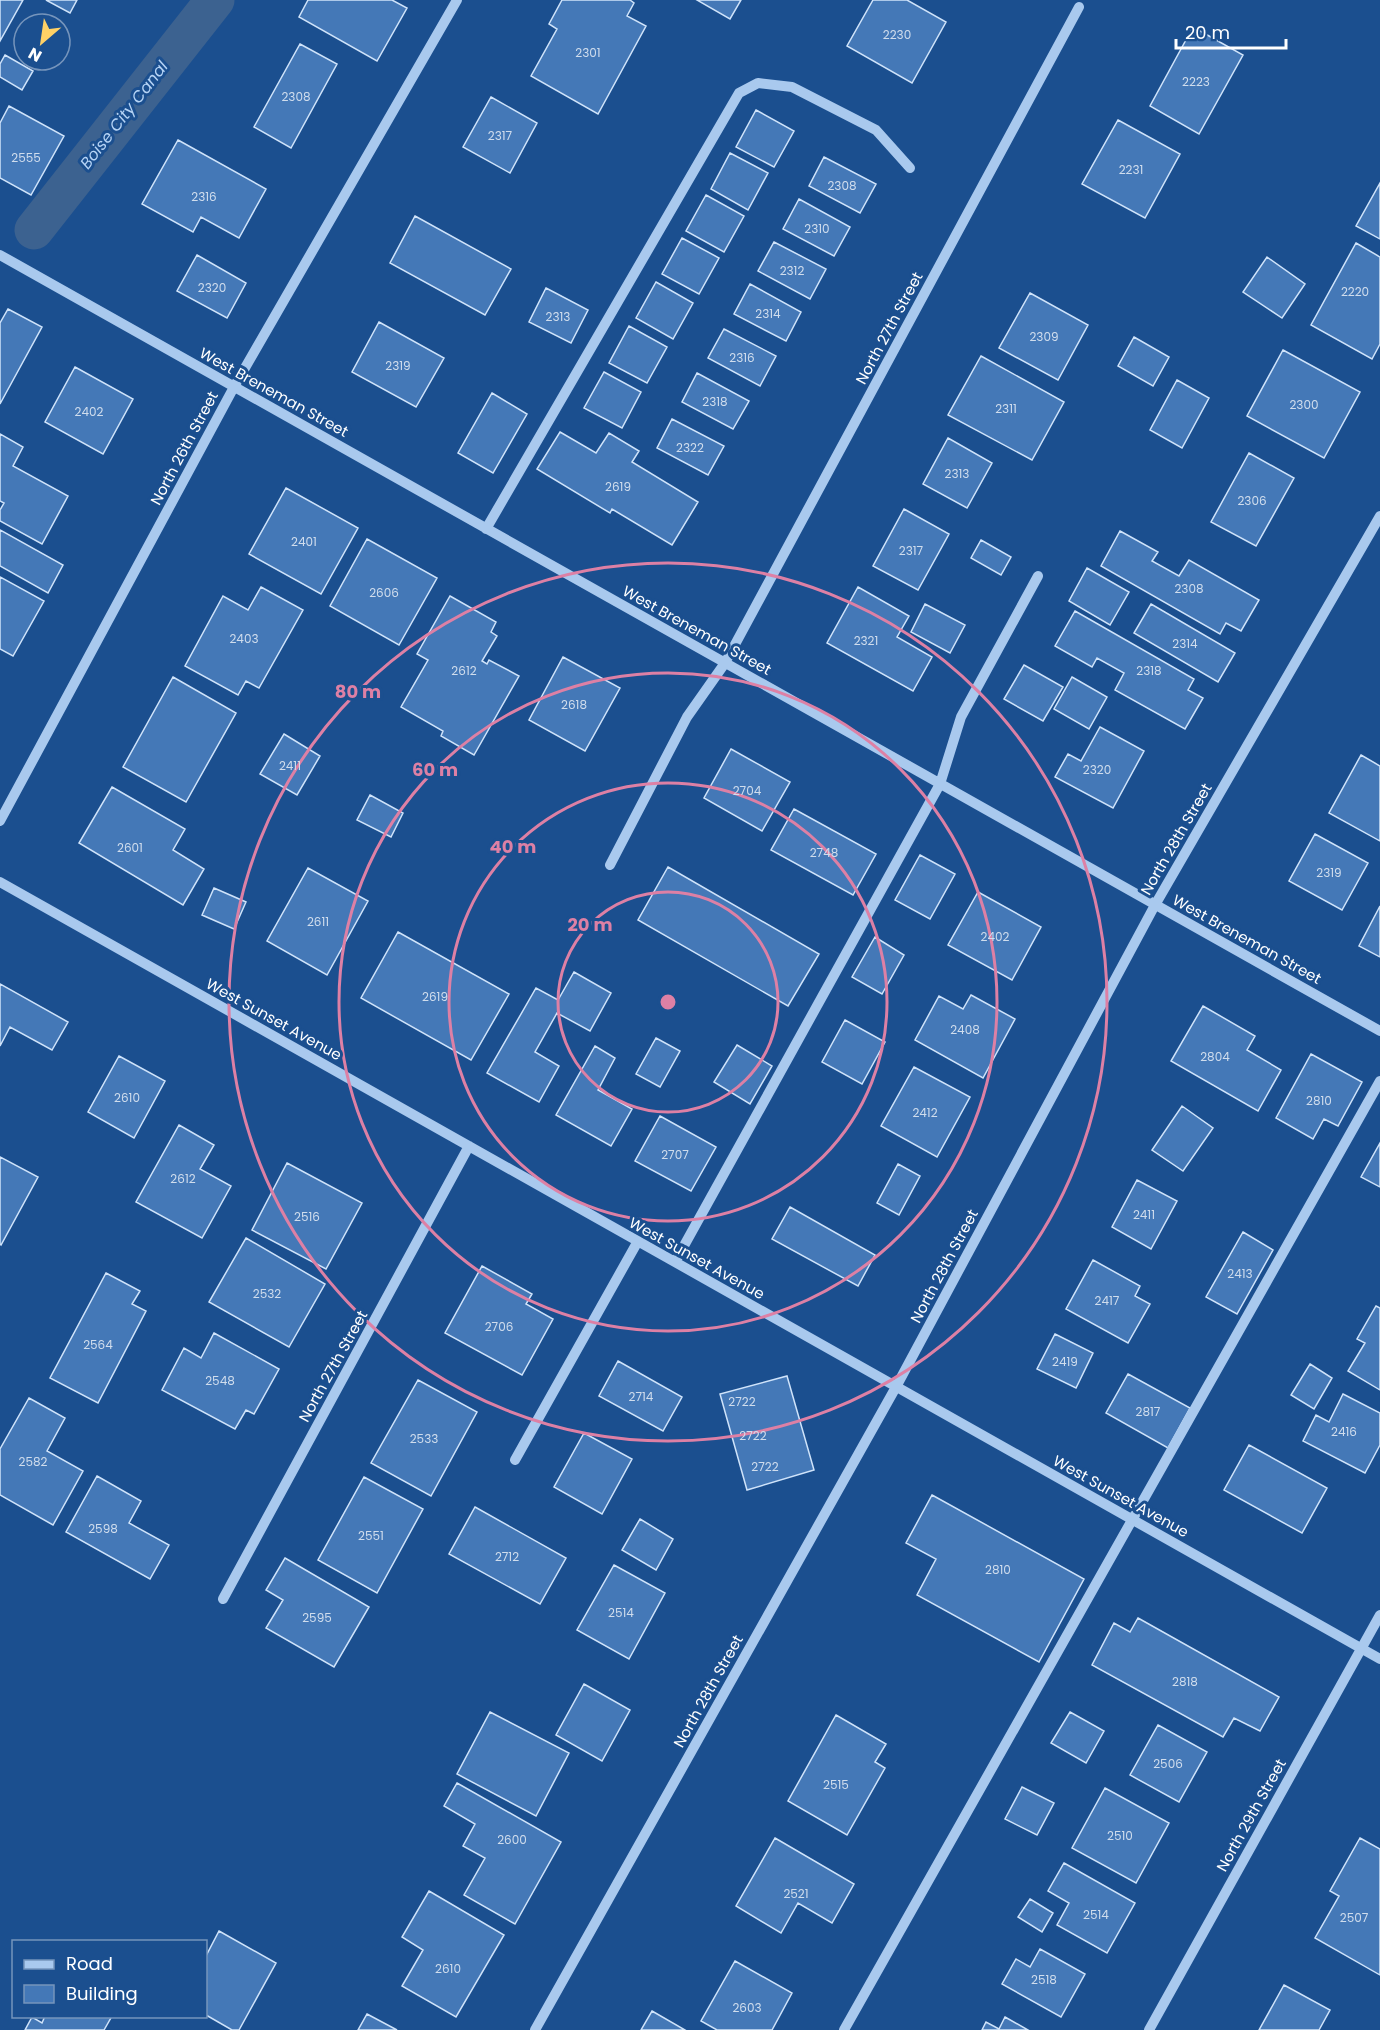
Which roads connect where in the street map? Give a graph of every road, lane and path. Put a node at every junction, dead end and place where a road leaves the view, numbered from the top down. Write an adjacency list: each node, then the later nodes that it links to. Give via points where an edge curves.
1 (457, 0): 5 (street, North 26th Street)
2 (1078, 7): 9 (street, North 27th Street)
3 (910, 168): 7 (street, via 876,130 792,87 758,83 739,93)
4 (0, 255): 5 (street, West Breneman Street)
5 (234, 387): 7 (street, West Breneman Street); 11 (street, North 26th Street)
6 (1380, 516): 14 (street, North 28th Street)
7 (486, 529): 9 (street, West Breneman Street)
8 (1038, 576): 10 (street, via 961,717)
9 (725, 663): 10 (street, West Breneman Street); 12 (street, North 27th Street, via 687,717)
10 (940, 784): 14 (street, West Breneman Street); 19 (street)
11 (0, 821)
12 (610, 865)
13 (0, 882): 17 (street, West Sunset Avenue)
14 (1155, 905): 15 (street, West Breneman Street); 20 (street, North 28th Street)
15 (1380, 1031)
16 (1380, 1081): 22 (street)
17 (469, 1146): 18 (street, West Sunset Avenue); 23 (street, North 27th Street)
18 (638, 1242): 19 (street, West Sunset Avenue); 21 (street)
19 (675, 1262): 20 (street, West Sunset Avenue)
20 (896, 1387): 22 (street, West Sunset Avenue); 27 (street, North 28th Street)
21 (515, 1460)
22 (1132, 1520): 25 (street, West Sunset Avenue); 28 (street)
23 (223, 1599)
24 (1380, 1615): 25 (street, North 29th Street)
25 (1362, 1649): 26 (street, West Sunset Avenue); 29 (street, North 29th Street)
26 (1380, 1659)
27 (535, 2030)
28 (844, 2030)
29 (1149, 2030)

